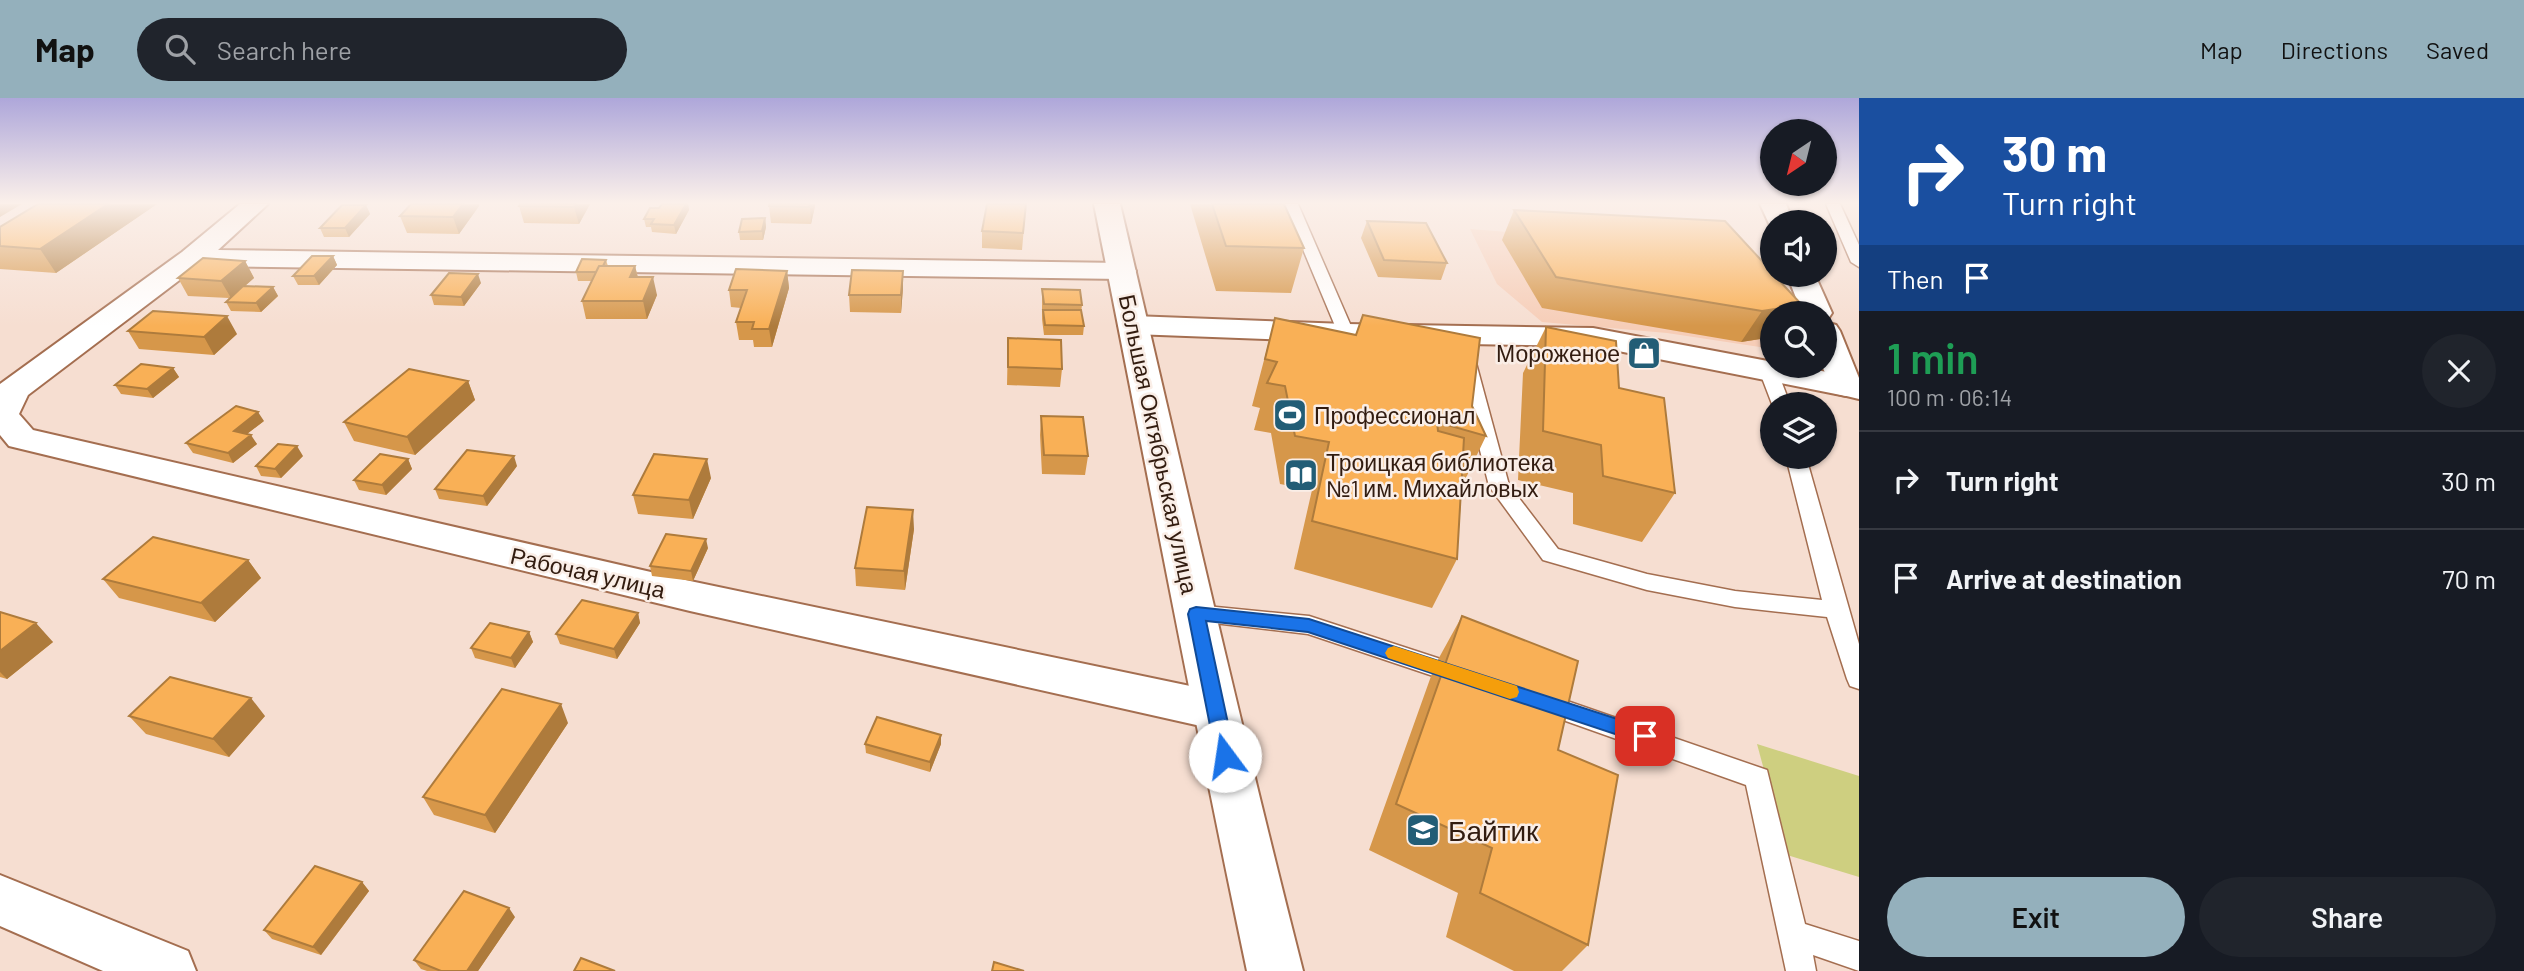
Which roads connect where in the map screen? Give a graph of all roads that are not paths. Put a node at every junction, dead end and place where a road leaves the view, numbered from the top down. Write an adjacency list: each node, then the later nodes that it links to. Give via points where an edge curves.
1 (207, 245): 5 (street)
2 (1116, 245): 7 (street, Большая Октябрьская улица)
3 (1308, 245): 10 (lane)
4 (1851, 245): 6 (lane)
5 (192, 258): 7 (street); 17 (street)
6 (1859, 262)
7 (1122, 271): 8 (street, Большая Октябрьская улица)
8 (1133, 325): 10 (street); 20 (street, Большая Октябрьская улица)
9 (1837, 332): 12 (street)
10 (1346, 333): 11 (street)
11 (1460, 335): 14 (street, via 1593,337); 19 (lane, via 1499,486 1551,555 1723,597)
12 (1859, 336)
13 (1837, 356): 16 (street)
14 (1760, 368)
15 (1805, 378): 16 (street)
16 (1852, 388)
17 (5, 391): 24 (street, Рабочая улица, via 2,415 21,438 690,596)
18 (1799, 469): 19 (lane)
19 (1836, 610): 21 (lane)
20 (1196, 614): 22 (lane, via 1309,625); 24 (street, Большая Октябрьская улица)
21 (1859, 679)
22 (1477, 681)
23 (1516, 693): 26 (lane, via 1758,778)
24 (1214, 710): 29 (street, Большая Октябрьская улица)
25 (0, 900): 28 (street)
26 (1793, 934): 27 (lane); 30 (lane)
27 (1859, 956)
28 (168, 971)
29 (1276, 971)
30 (1801, 971)

